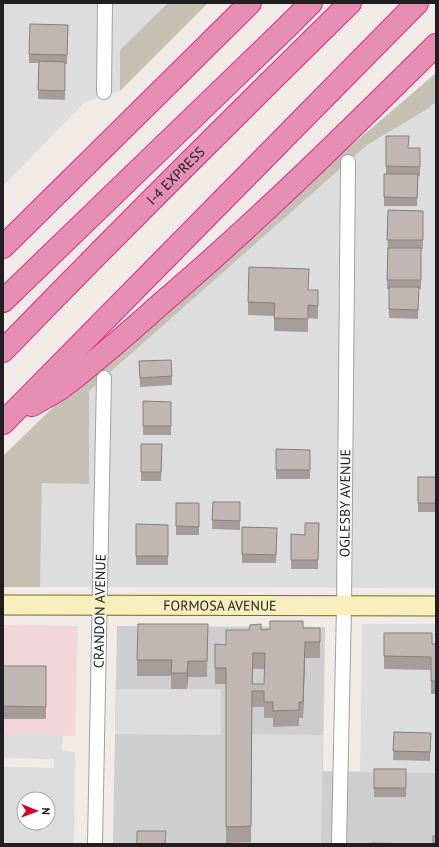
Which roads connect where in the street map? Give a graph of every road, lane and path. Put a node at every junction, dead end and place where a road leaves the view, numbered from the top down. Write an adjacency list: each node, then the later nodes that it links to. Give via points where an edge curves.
1 (105, 3): 7 (street)
2 (311, 3): 10 (highway, I-4 EXPRESS)
3 (350, 3): 11 (highway, I-4 EXPRESS)
4 (417, 3): 13 (highway)
5 (249, 4): 9 (highway)
6 (436, 45): 13 (highway, via 358,122 188,281 60,388)
7 (104, 92)
8 (348, 162): 16 (street, OGLESBY AVENUE)
9 (3, 247)
10 (3, 301)
11 (3, 351)
12 (104, 378): 14 (street, CRANDON AVENUE)
13 (4, 422)
14 (99, 604): 15 (street, FORMOSA AVENUE); 16 (street, FORMOSA AVENUE); 18 (street, CRANDON AVENUE)
15 (3, 605)
16 (344, 606): 17 (street, FORMOSA AVENUE); 19 (street, OGLESBY AVENUE)
17 (436, 606)
18 (95, 844)
19 (339, 844)

